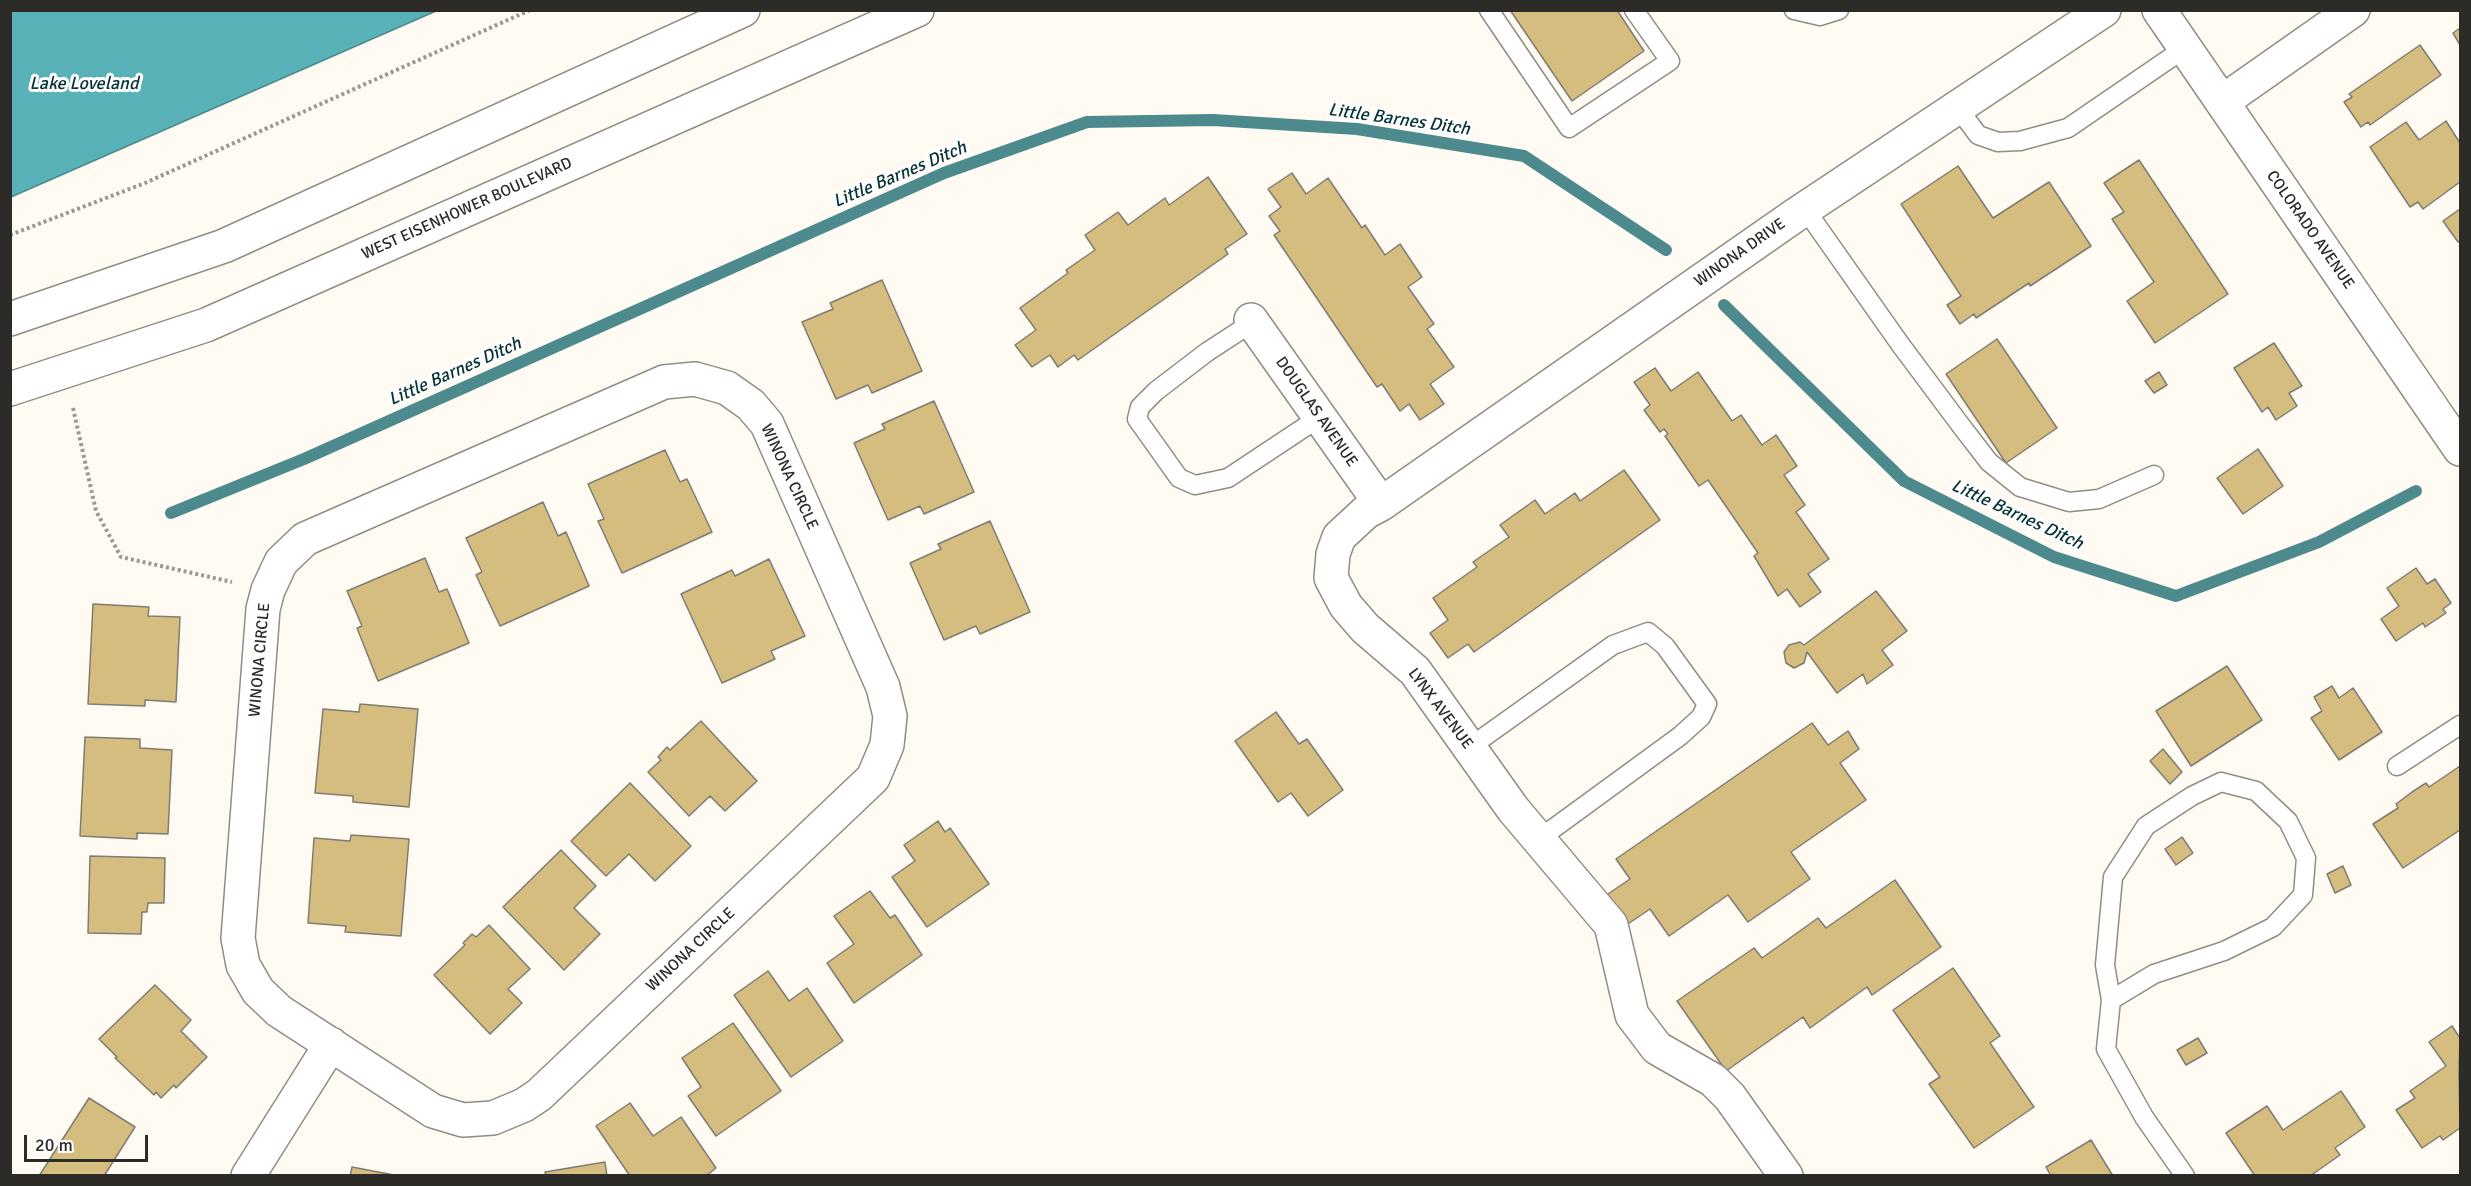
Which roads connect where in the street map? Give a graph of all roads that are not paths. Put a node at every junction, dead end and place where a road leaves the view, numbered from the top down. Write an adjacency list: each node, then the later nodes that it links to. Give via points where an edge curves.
1 (743, 10): 14 (main road, via 224,246)
2 (917, 10): 16 (main road, WEST EISENHOWER BOULEVARD, via 206,325)
3 (1489, 10): 4 (lane, via 1569,128 1670,61)
4 (1634, 10)
5 (1794, 10): 6 (lane, via 1820,16)
6 (1839, 10)
7 (2104, 10): 12 (main road, WINONA DRIVE)
8 (2159, 10): 10 (main road, COLORADO AVENUE)
9 (2353, 10): 11 (main road)
10 (2185, 48): 11 (main road, COLORADO AVENUE); 12 (lane, via 2068,128 2020,141 1998,142 1978,135)
11 (2222, 102): 18 (main road, COLORADO AVENUE)
12 (1958, 108): 13 (main road, WINONA DRIVE)
13 (1805, 209): 19 (lane, via 1989,462 2020,487 2069,502 2099,499); 20 (main road, WINONA DRIVE)
14 (10, 319)
15 (1252, 321): 17 (main road, DOUGLAS AVENUE); 17 (lane, via 1156,391 1140,407 1137,419 1179,478 1195,485 1228,478)
16 (10, 389)
17 (1320, 417): 20 (main road, DOUGLAS AVENUE)
18 (2460, 448)
19 (2154, 475)
20 (1381, 504): 22 (main road, LYNX AVENUE, via 1339,537 1331,578 1346,606 1415,671)
21 (2460, 725): 23 (lane)
22 (1470, 747): 24 (main road, LYNX AVENUE); 24 (lane, via 1613,645 1648,632 1665,646 1707,704 1701,717)
23 (2397, 766)
24 (1539, 839): 28 (main road, LYNX AVENUE, via 1611,925 1632,1015 1658,1048 1713,1080 1730,1096)
25 (2111, 1000): 25 (lane, via 2154,974 2224,951 2273,927 2303,895 2306,858 2288,821 2256,791 2220,782 2146,826 2113,877 2104,965); 29 (lane, via 2106,1049 2144,1117)
26 (331, 1044): 26 (main road, WINONA CIRCLE, via 434,1111 463,1120 493,1118 524,1105 873,778 887,745 890,716 883,687 767,424 751,405 727,388 695,379 664,382 305,539 281,562 263,609 238,938 243,965 258,991 279,1011); 27 (main road)
27 (248, 1176)
28 (1786, 1176)
29 (2185, 1176)

